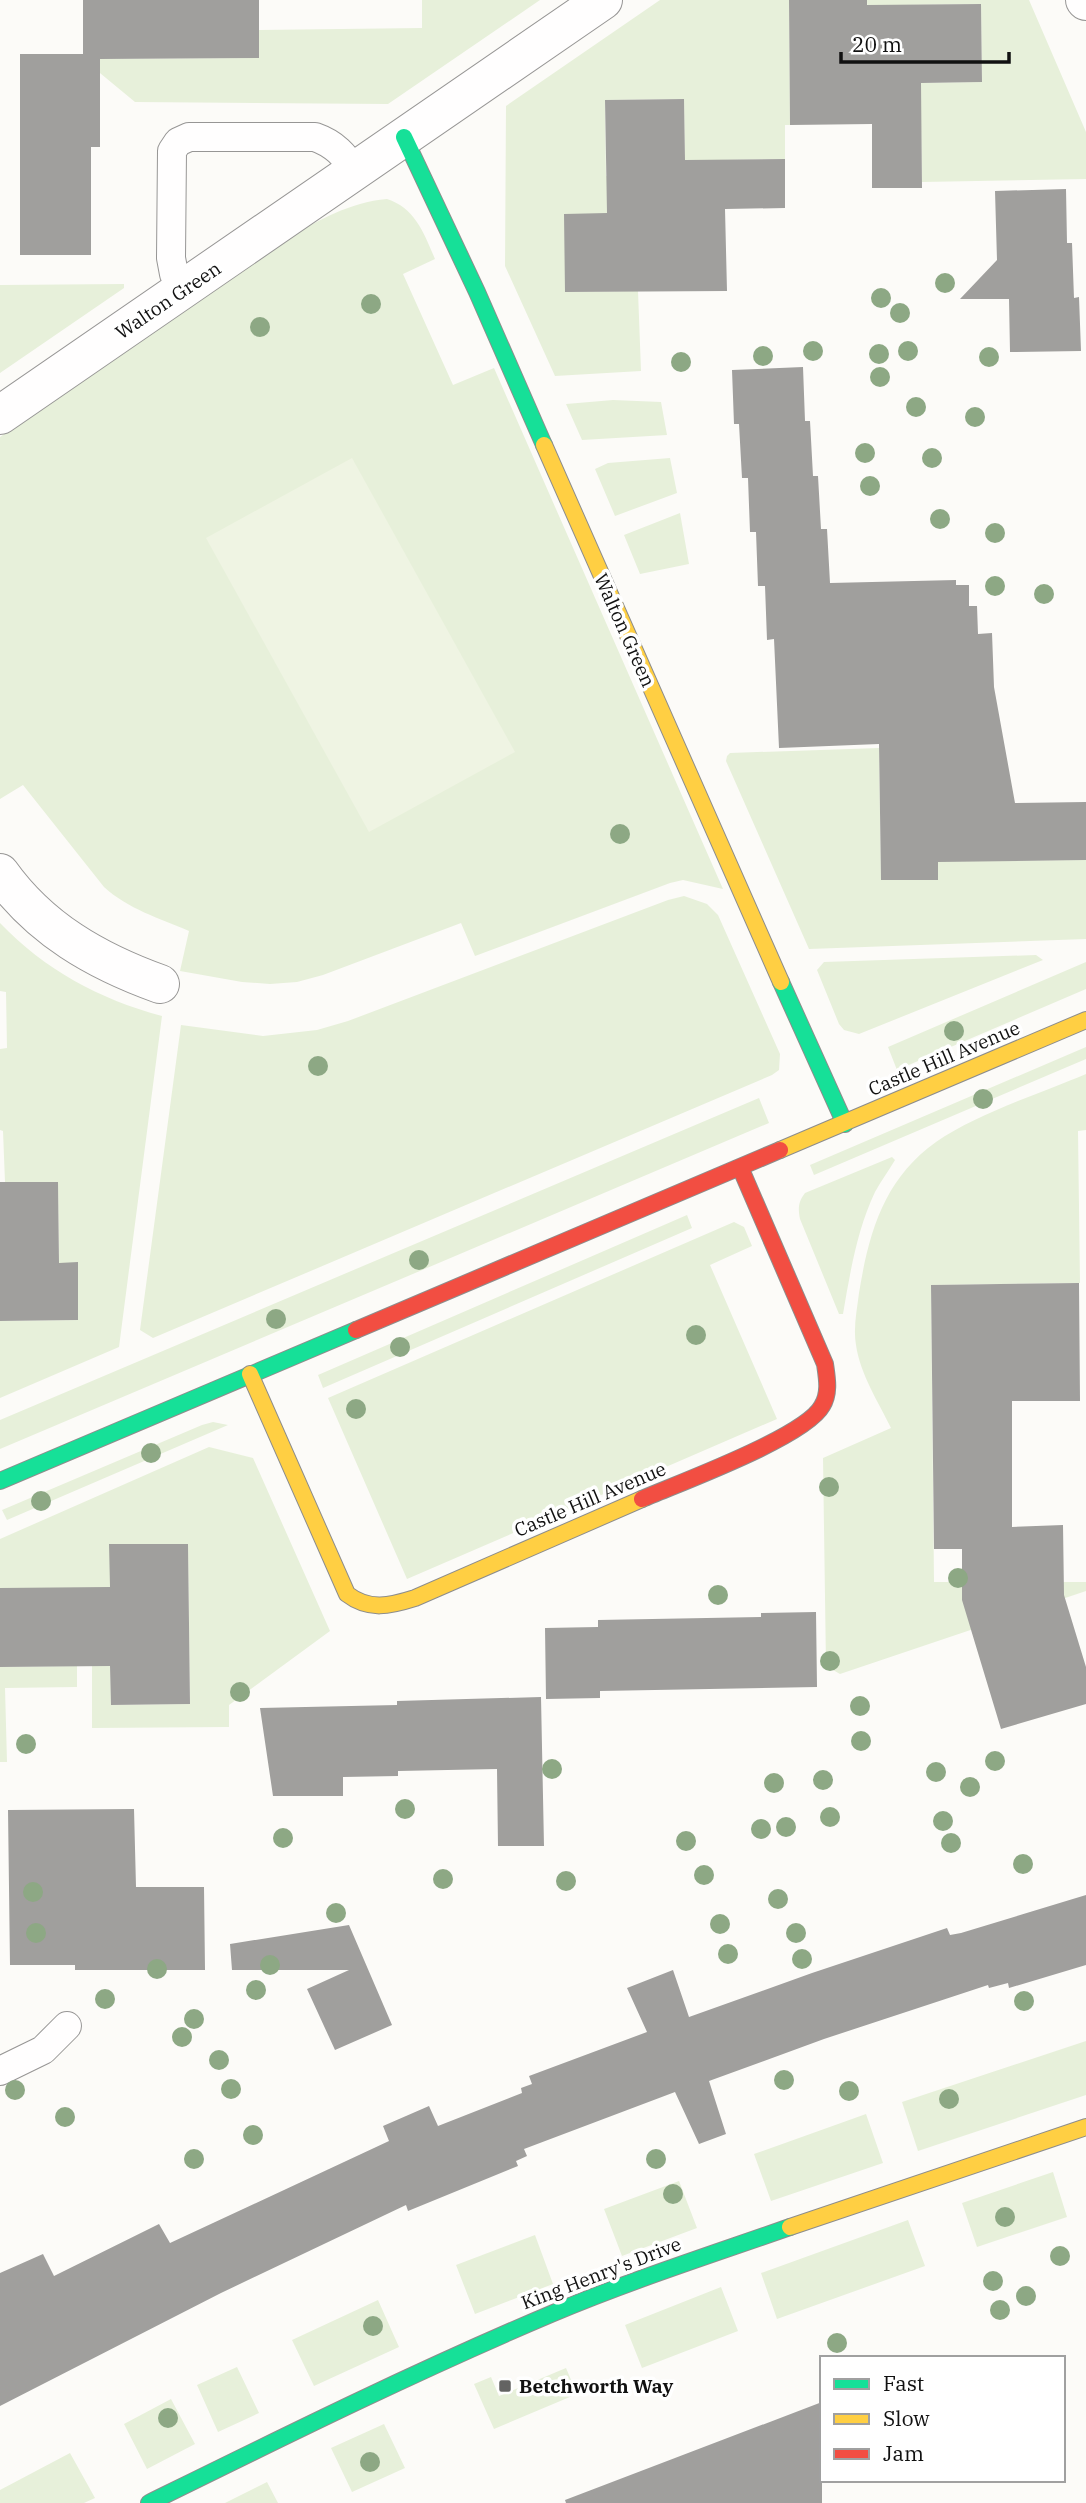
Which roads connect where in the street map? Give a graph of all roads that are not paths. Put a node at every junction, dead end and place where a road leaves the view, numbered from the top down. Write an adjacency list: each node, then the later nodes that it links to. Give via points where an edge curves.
1 (603, 0): 2 (street, Walton Green)
2 (404, 137): 3 (street, Walton Green); 9 (street, Walton Green)
3 (356, 172): 4 (street, Walton Green); 4 (lane, via 340,149 315,137 189,137 178,142 172,151 171,258)
4 (183, 290): 5 (street, Walton Green)
5 (0, 415)
6 (0, 873): 7 (street, via 23,902 69,941 122,970)
7 (160, 984)
8 (1086, 1020): 9 (street, Castle Hill Avenue)
9 (845, 1124): 10 (street, Castle Hill Avenue)
10 (740, 1167): 11 (street, Castle Hill Avenue); 11 (street, Castle Hill Avenue, via 825,1364 829,1386 825,1405 808,1423 786,1436 415,1598 380,1607 347,1594)
11 (250, 1374): 12 (street, Castle Hill Avenue)
12 (0, 1481)
13 (67, 2026): 14 (lane, via 43,2050)
14 (0, 2071)
15 (1086, 2127): 16 (street, King Henry's Drive, via 553,2312 394,2382)
16 (149, 2503)

